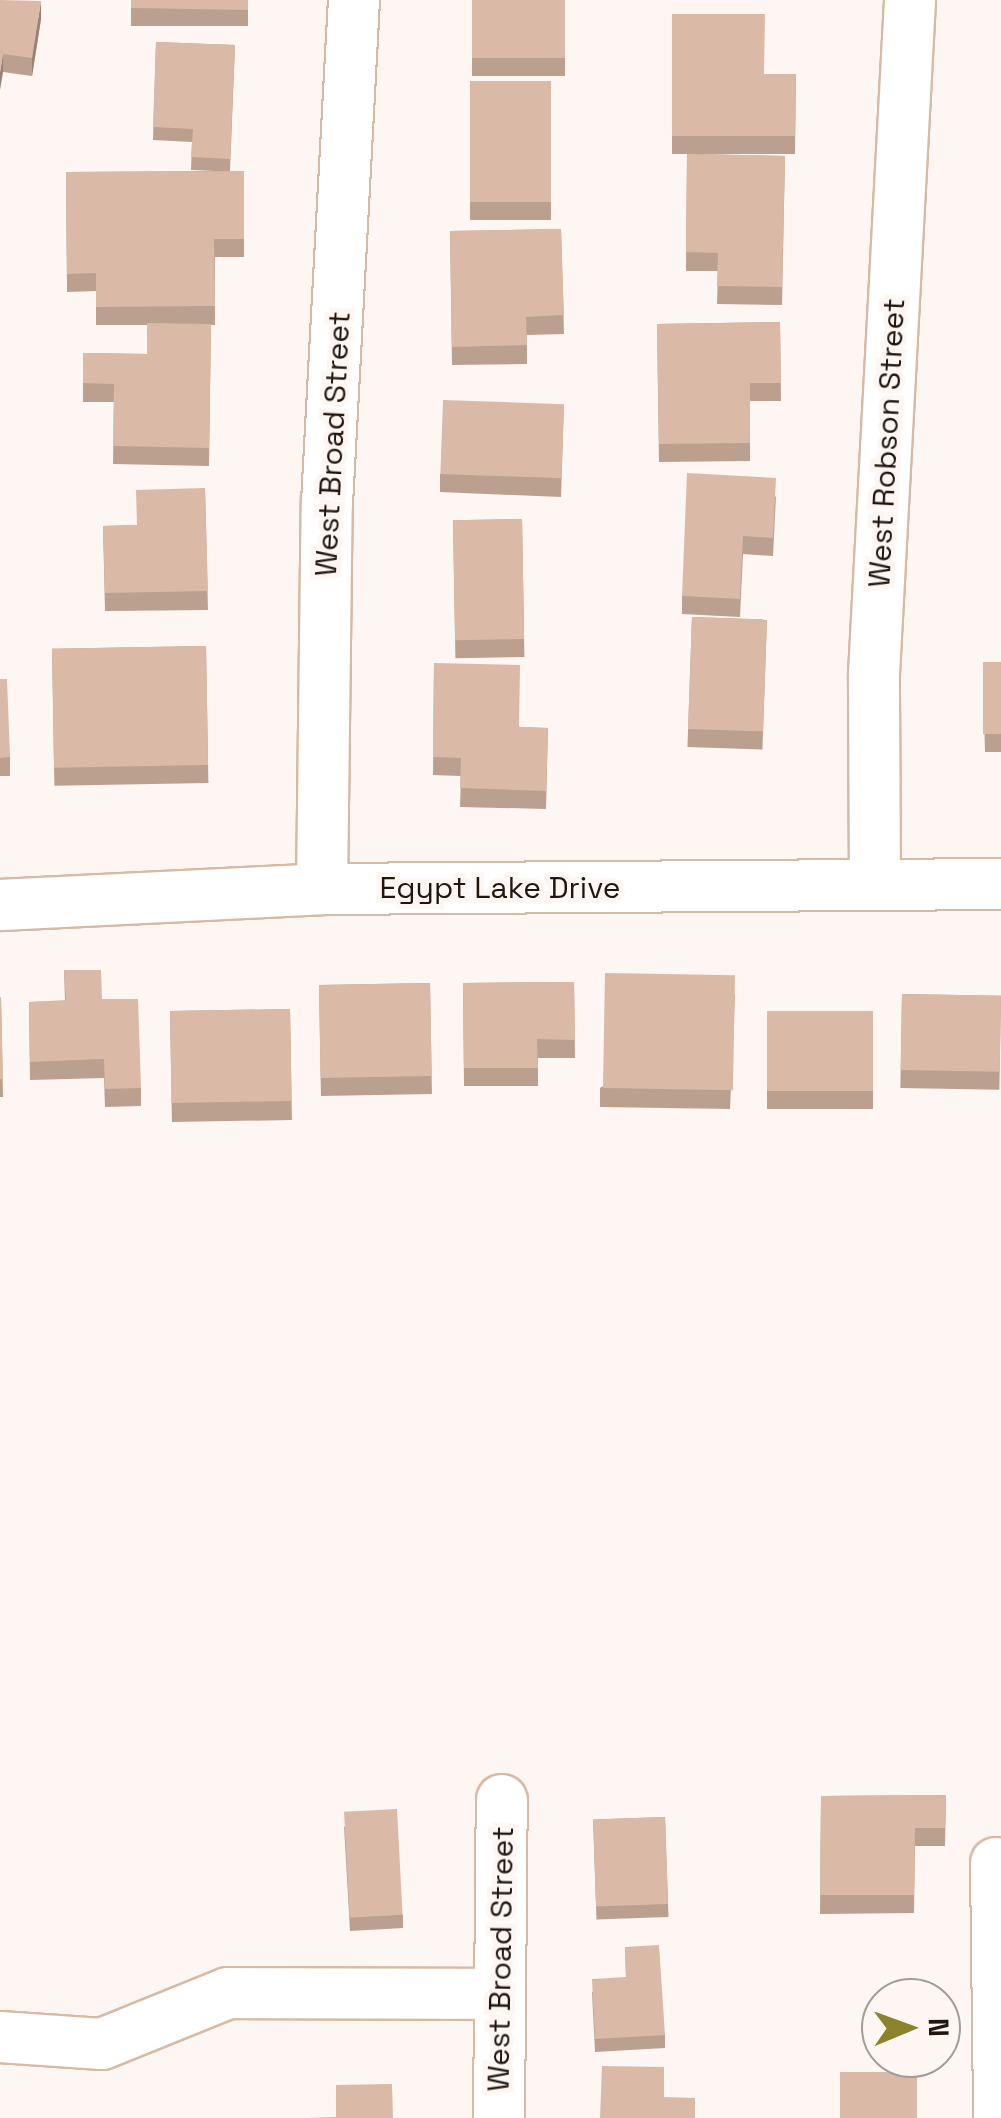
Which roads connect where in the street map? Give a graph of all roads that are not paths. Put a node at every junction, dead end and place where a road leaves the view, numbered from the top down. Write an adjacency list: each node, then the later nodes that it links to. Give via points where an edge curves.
1 (354, 0): 5 (street, West Broad Street, via 327,503)
2 (910, 0): 4 (street, West Robson Street, via 874,674)
3 (1001, 884): 4 (street, Egypt Lake Drive)
4 (875, 885): 5 (street, Egypt Lake Drive)
5 (322, 889): 6 (street, Egypt Lake Drive)
6 (0, 906)
7 (502, 1800): 9 (street, West Broad Street)
8 (996, 1864): 12 (street)
9 (499, 1994): 10 (street, via 228,1994 102,2044); 11 (street, West Broad Street)
10 (0, 2037)
11 (499, 2118)
12 (999, 2118)

